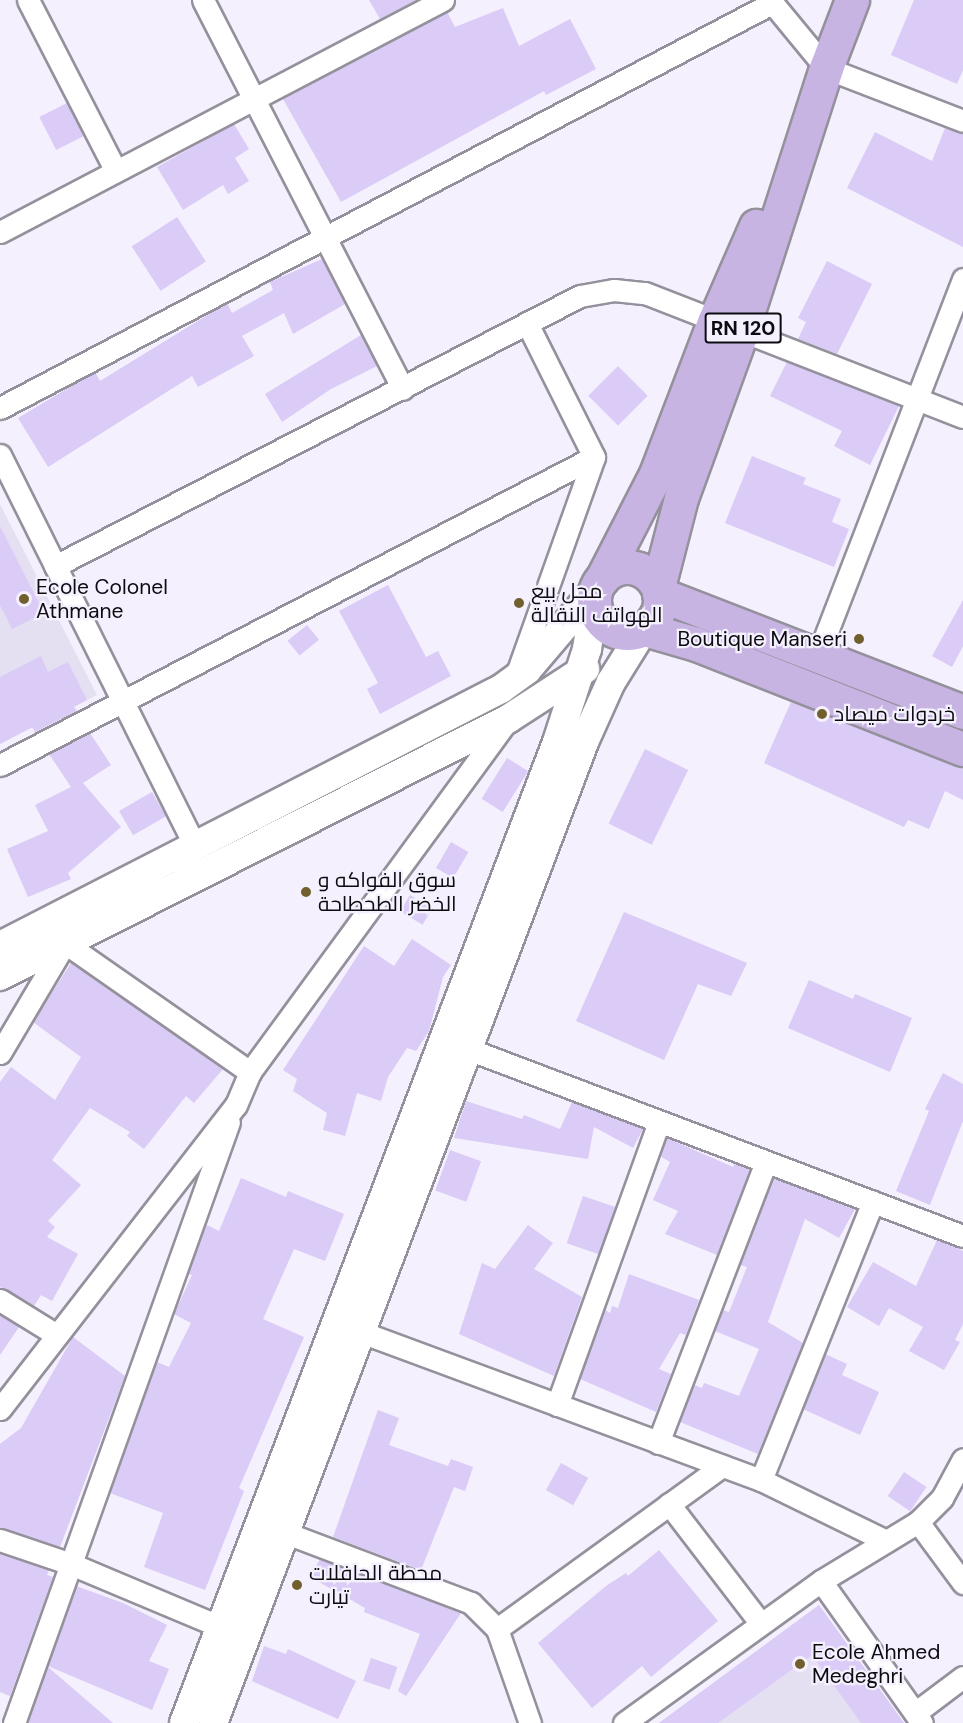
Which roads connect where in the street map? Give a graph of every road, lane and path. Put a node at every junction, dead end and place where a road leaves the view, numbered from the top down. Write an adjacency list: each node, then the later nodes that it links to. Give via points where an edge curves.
1 (28, 0): 9 (street)
2 (203, 0): 7 (street)
3 (442, 0): 7 (street)
4 (852, 0): 6 (main road, RN 120)
5 (771, 2): 6 (street); 11 (street)
6 (826, 68): 8 (street); 14 (main road, RN 120)
7 (254, 99): 9 (street); 11 (street)
8 (963, 122)
9 (116, 171): 10 (street)
10 (0, 232)
11 (325, 238): 15 (street); 17 (street)
12 (963, 279): 16 (street)
13 (527, 324): 14 (street, via 580,296 614,290 645,293); 15 (street); 20 (street)
14 (728, 328): 16 (street); 22 (main road, RN 120); 23 (main road, RN 120)
15 (403, 389): 21 (street)
16 (916, 399): 18 (street); 25 (street)
17 (0, 408)
18 (963, 417)
19 (0, 455): 21 (street)
20 (594, 458): 27 (street); 28 (street)
21 (55, 566): 28 (street)
22 (598, 590): 23 (main road, via 622,567 652,578); 24 (main road, via 597,614 613,630); 26 (main road); 27 (main road)
23 (658, 591): 24 (main road, via 658,612); 25 (main road)
24 (640, 630): 26 (main road); 31 (main road, via 696,644); 37 (main road, via 584,742)
25 (818, 655): 29 (main road)
26 (579, 673): 30 (main road); 63 (main road, via 557,742)
27 (515, 679): 33 (main road)
28 (123, 701): 32 (street); 33 (street)
29 (963, 710): 31 (street)
30 (508, 718): 34 (main road); 39 (street)
31 (957, 746)
32 (0, 765)
33 (195, 846): 35 (main road)
34 (65, 943): 36 (main road); 38 (street); 39 (street)
35 (0, 946)
36 (0, 976)
37 (468, 1049): 41 (street); 46 (main road)
38 (0, 1053)
39 (250, 1072): 40 (street)
40 (236, 1105): 47 (street); 59 (street)
41 (659, 1122): 42 (street); 48 (street)
42 (766, 1162): 43 (street); 50 (street)
43 (873, 1202): 44 (street); 53 (street)
44 (963, 1236)
45 (0, 1300): 47 (street)
46 (361, 1332): 48 (street); 56 (main road)
47 (55, 1334): 49 (street)
48 (557, 1405): 50 (street)
49 (0, 1409)
50 (658, 1443): 52 (street)
51 (963, 1459): 55 (street, via 942,1498)
52 (722, 1466): 53 (street); 54 (street)
53 (761, 1480): 58 (street)
54 (669, 1504): 62 (street); 64 (street)
55 (918, 1522): 58 (street); 61 (street)
56 (286, 1533): 64 (street, via 471,1603); 69 (main road)
57 (0, 1540): 59 (street)
58 (886, 1541): 60 (street)
59 (71, 1564): 63 (street); 66 (street)
60 (820, 1581): 62 (street); 67 (street)
61 (963, 1583)
62 (761, 1624): 71 (street)
63 (221, 1627): 68 (main road)
64 (497, 1629): 70 (street)
65 (963, 1677): 67 (street)
66 (10, 1717)
67 (919, 1718)
68 (184, 1723)
69 (213, 1723)
70 (530, 1723)
71 (624, 1723)

